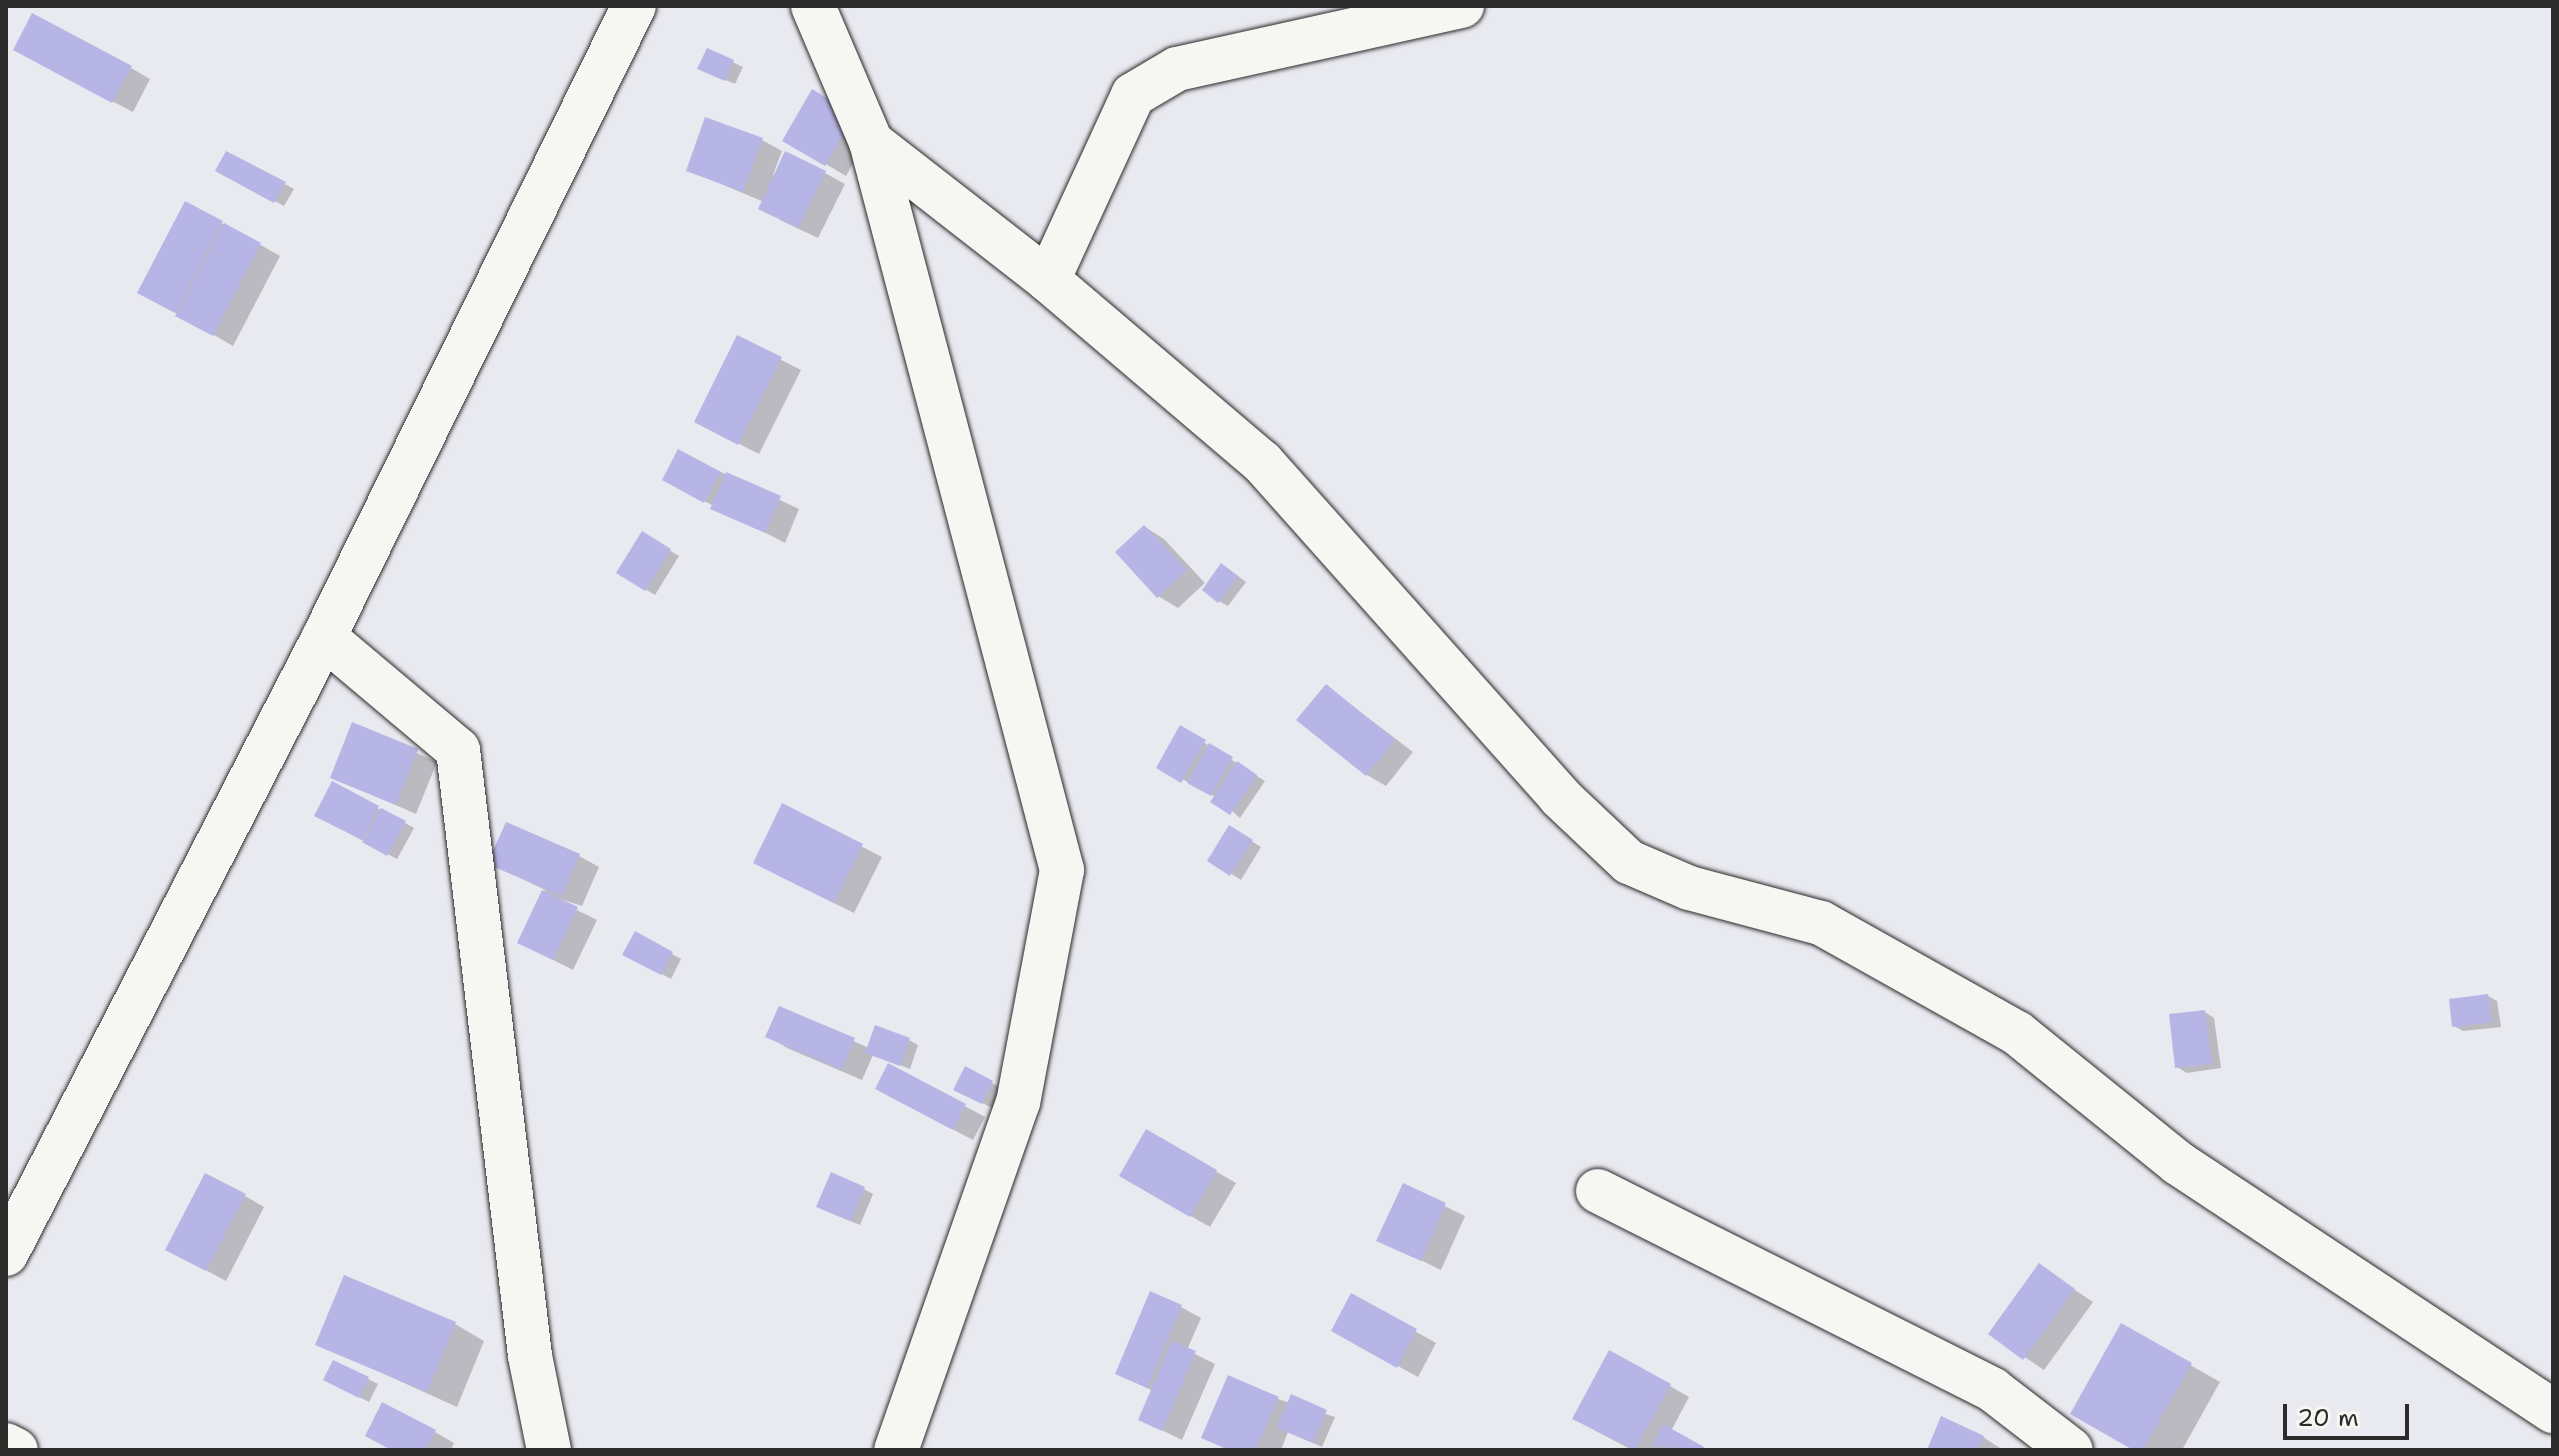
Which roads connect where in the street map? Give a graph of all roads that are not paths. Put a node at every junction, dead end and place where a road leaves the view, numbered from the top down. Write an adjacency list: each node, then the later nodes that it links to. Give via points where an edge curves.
1 (634, 6): 6 (street)
2 (813, 6): 4 (street)
3 (1462, 6): 5 (street, via 1177,69 1133,95)
4 (871, 142): 5 (street); 13 (street, via 1062,870 1018,1102)
5 (1048, 280): 9 (street, via 1262,462 1560,797 1629,862 1689,888 1821,923 2017,1033 2178,1163)
6 (324, 637): 8 (street); 12 (street, via 458,750 530,1356)
7 (1598, 1191): 14 (street, via 1993,1390)
8 (6, 1254)
9 (2553, 1411)
10 (6, 1445): 11 (street)
11 (16, 1450)
12 (549, 1450)
13 (896, 1450)
14 (2071, 1450)

